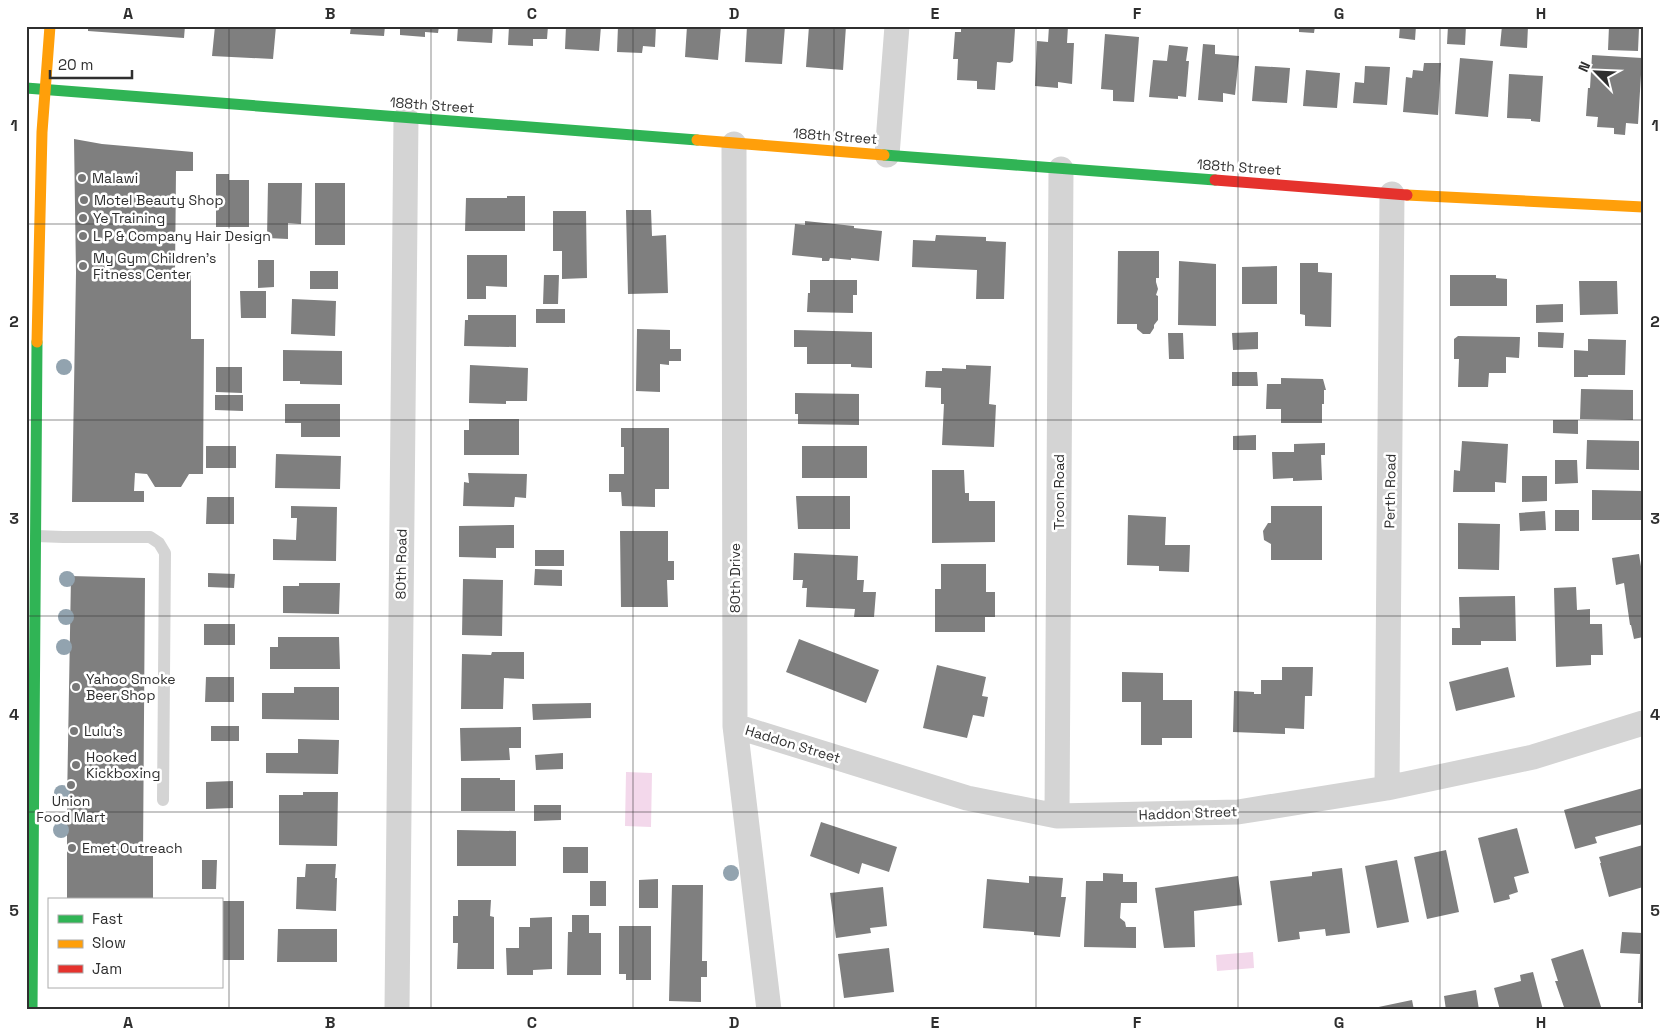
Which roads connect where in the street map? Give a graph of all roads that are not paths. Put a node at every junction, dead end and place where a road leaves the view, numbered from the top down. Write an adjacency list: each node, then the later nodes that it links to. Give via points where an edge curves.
1 (50, 26): 4 (street)
2 (896, 26): 7 (street)
3 (26, 88): 4 (street, 188th Street)
4 (45, 90): 5 (street, 188th Street); 11 (street, via 37,357)
5 (406, 118): 6 (street, 188th Street); 18 (street, 80th Road)
6 (734, 144): 7 (street, 188th Street); 13 (street, 80th Drive)
7 (887, 155): 8 (street, 188th Street)
8 (1061, 169): 9 (street, 188th Street); 16 (street, Troon Road)
9 (1392, 194): 10 (street, 188th Street); 14 (street, Perth Road)
10 (1643, 208)
11 (36, 536): 15 (lane, via 150,537 159,543 164,554); 17 (street)
12 (1643, 723): 14 (street, Haddon Street, via 1533,757)
13 (735, 726): 16 (street, Haddon Street, via 967,798); 19 (street, 80th Drive)
14 (1387, 788): 16 (street, Haddon Street, via 1238,812)
15 (163, 800)
16 (1056, 816)
17 (32, 1010)
18 (397, 1010)
19 (769, 1010)

